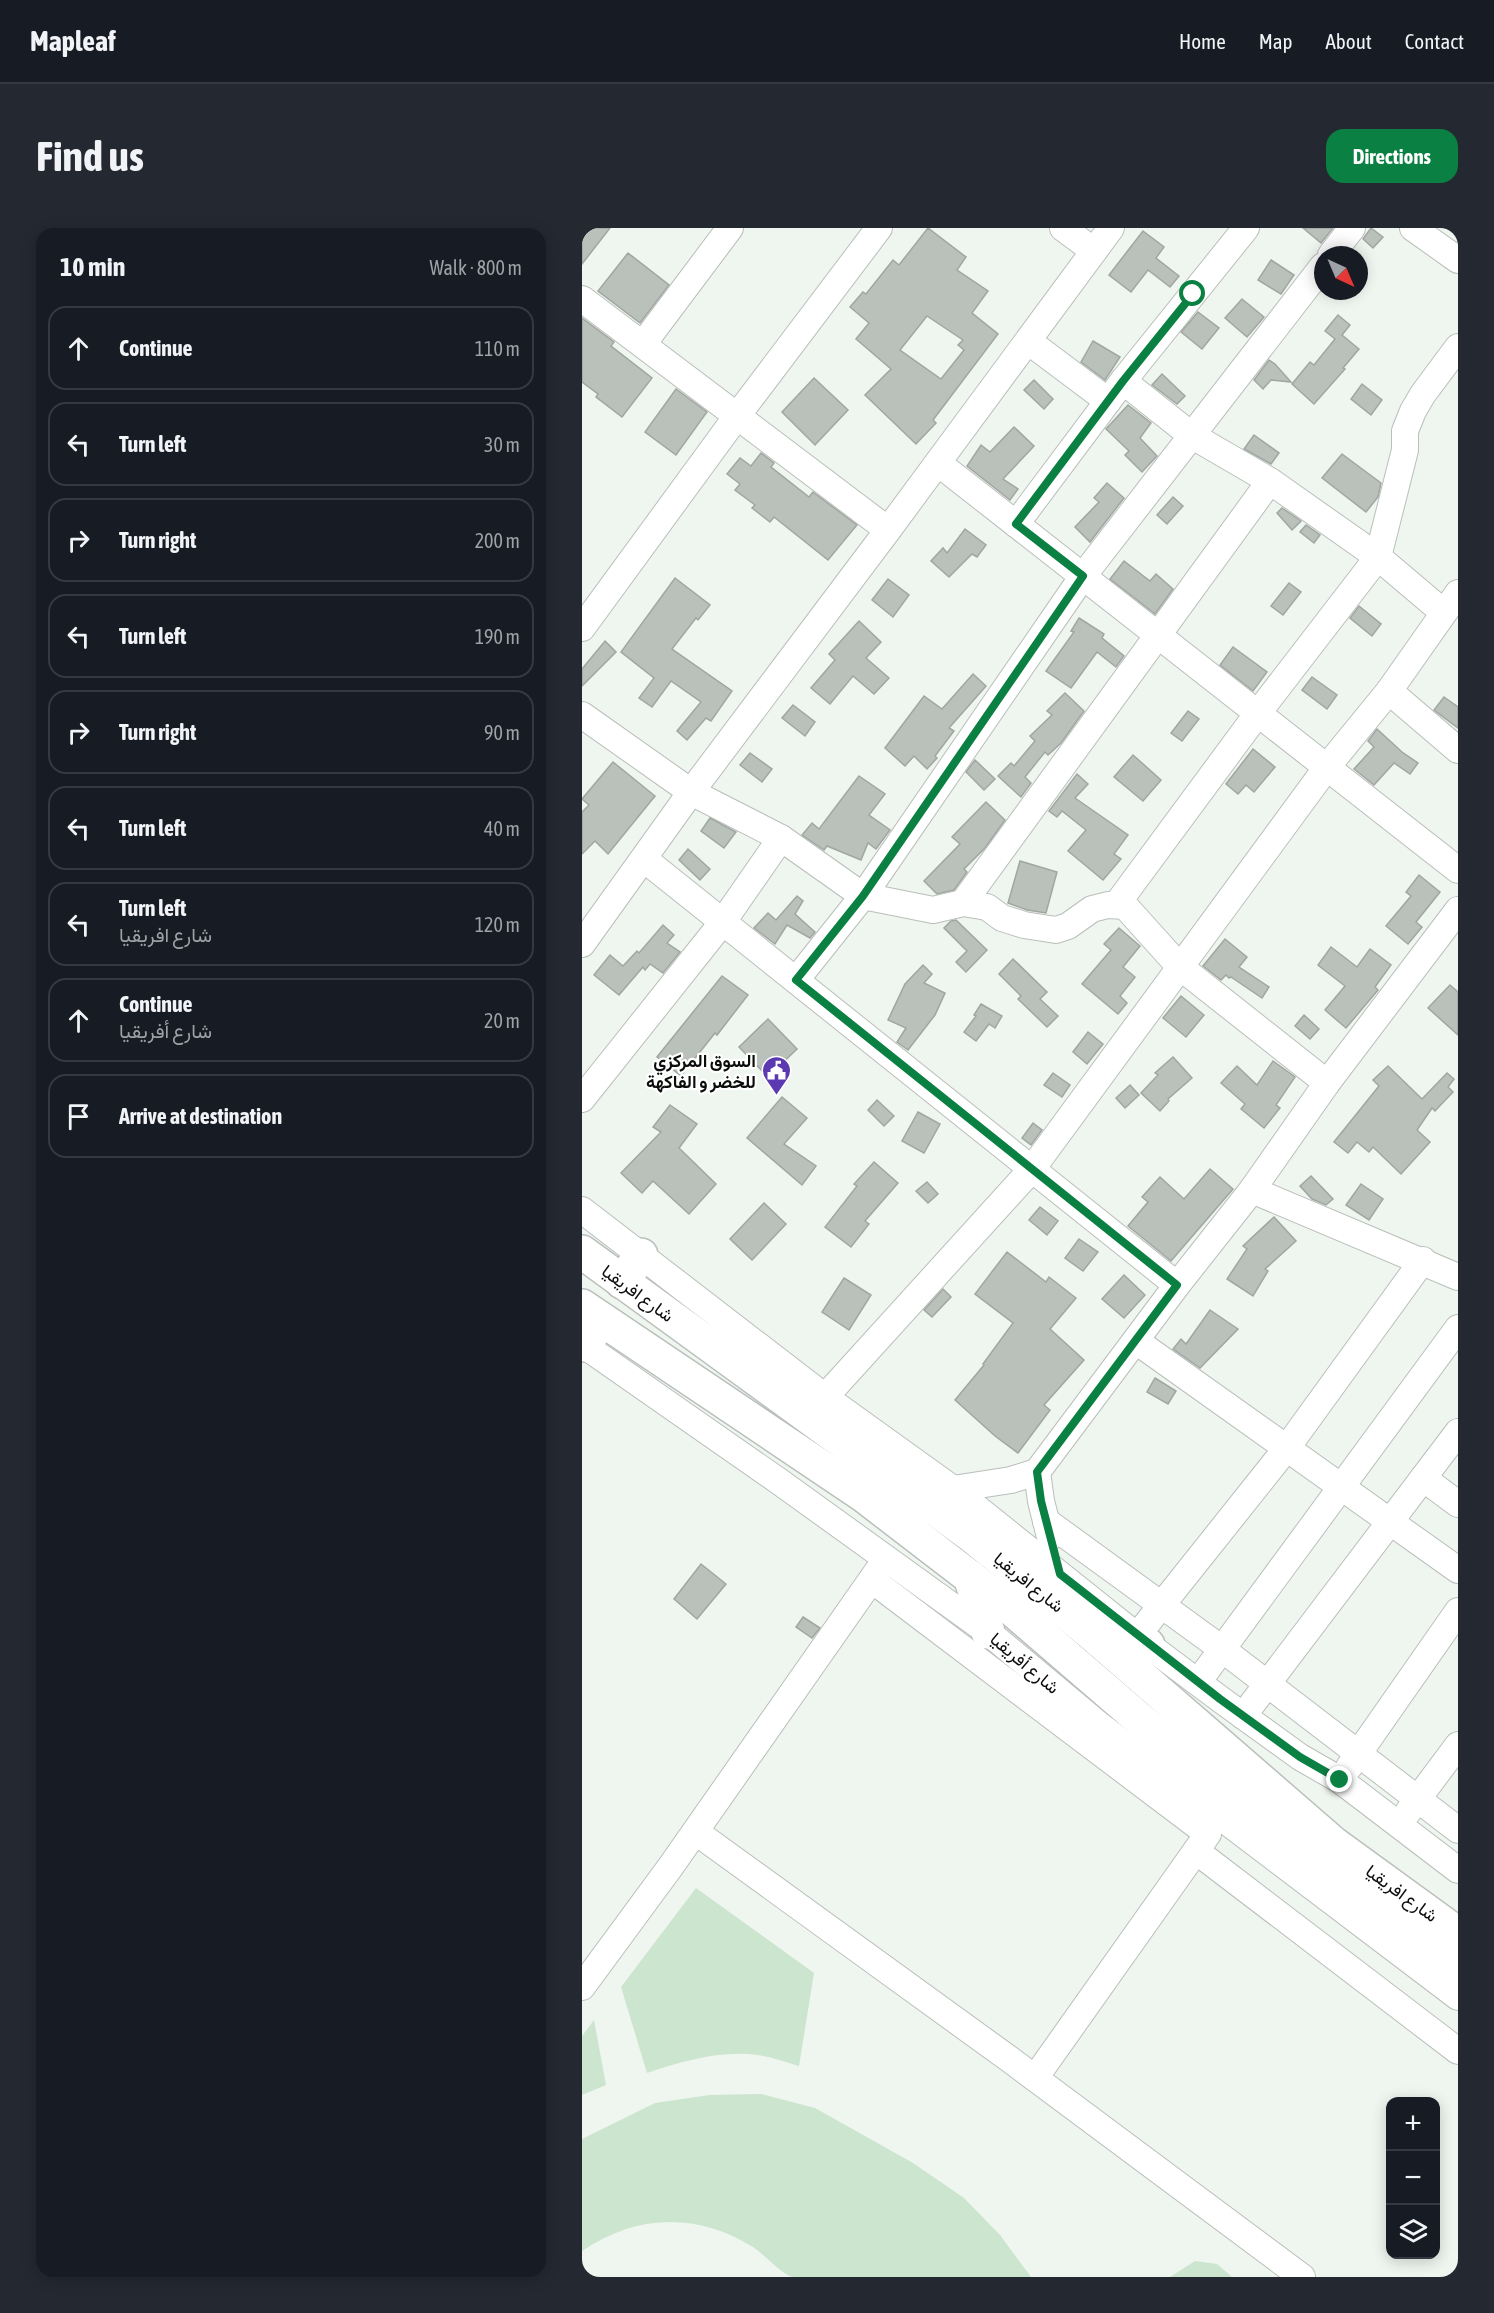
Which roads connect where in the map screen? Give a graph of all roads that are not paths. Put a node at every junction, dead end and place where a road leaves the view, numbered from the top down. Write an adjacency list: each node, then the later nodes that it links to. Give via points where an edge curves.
1 (730, 228): 14 (street)
2 (879, 228): 17 (street)
3 (1063, 228): 9 (street)
4 (1111, 228): 9 (street)
5 (1246, 228): 16 (street)
6 (1352, 228): 8 (street)
7 (1413, 228): 10 (street)
8 (1338, 246)
9 (1094, 251): 13 (street)
10 (1458, 260)
11 (1314, 278): 18 (street)
12 (582, 299): 14 (street)
13 (1028, 341): 16 (street); 19 (street)
14 (643, 344): 17 (street)
15 (1458, 348): 23 (street, via 1423,394 1405,431 1405,450)
16 (1116, 392): 18 (street); 21 (street)
17 (737, 416): 22 (street); 26 (street)
18 (1191, 435): 20 (street); 24 (street)
19 (938, 463): 21 (street); 22 (street)
20 (1270, 481): 23 (street); 27 (street)
21 (1016, 524): 24 (street)
22 (888, 530): 33 (street)
23 (1378, 557): 25 (street); 29 (street)
24 (1083, 576): 27 (street); 37 (street)
25 (1450, 603): 28 (street)
26 (582, 628)
27 (1158, 635): 29 (street); 38 (street)
28 (1389, 691): 31 (street); 32 (street)
29 (1258, 713): 32 (street); 39 (street)
30 (582, 715): 33 (street)
31 (1458, 750)
32 (1327, 767): 36 (street); 44 (street)
33 (691, 792): 34 (street); 35 (street)
34 (781, 838): 37 (street); 41 (street)
35 (644, 859): 41 (street); 43 (street)
36 (1458, 870)
37 (863, 896): 38 (street, via 933,910); 45 (street)
38 (963, 903): 39 (street, via 987,907 1024,926 1056,930 1092,909)
39 (1117, 904): 44 (street, via 1125,906)
40 (1458, 910): 42 (street)
41 (722, 922): 45 (street); 47 (street)
42 (1450, 939): 46 (street)
43 (582, 944)
44 (1179, 966): 46 (street); 48 (street)
45 (796, 980): 48 (street)
46 (1327, 1083): 49 (street)
47 (582, 1099)
48 (1032, 1169): 56 (street); 60 (street)
49 (1252, 1190): 53 (street); 56 (street)
50 (582, 1210): 52 (street, شارع افريقيا)
51 (582, 1252): 55 (highway, شارع افريقيا)
52 (641, 1255): 55 (highway); 60 (street, شارع افريقيا)
53 (1423, 1260): 54 (street); 62 (street)
54 (1458, 1277)
55 (622, 1282): 78 (highway, شارع افريقيا, via 972,1536)
56 (1177, 1285): 59 (street)
57 (1458, 1328): 65 (street)
58 (587, 1329): 70 (street, شارع أفريقيا); 73 (highway, شارع افريقيا, via 863,1495)
59 (1136, 1341): 62 (street); 63 (street)
60 (825, 1397): 66 (street, شارع افريقيا)
61 (1458, 1432): 64 (street)
62 (1286, 1449): 65 (street); 75 (street)
63 (1037, 1472): 66 (street); 68 (street)
64 (1423, 1478): 67 (street); 69 (street)
65 (1341, 1486): 69 (street); 80 (street)
66 (953, 1489): 72 (street, شارع افريقيا)
67 (1458, 1504)
68 (1046, 1521): 72 (street); 75 (street)
69 (1390, 1521): 71 (street); 82 (street)
70 (886, 1559): 74 (street); 77 (street, شارع أفريقيا)
71 (1458, 1569)
72 (1060, 1574): 79 (street, شارع افريقيا)
73 (970, 1577): 77 (highway); 94 (highway, شارع افريقيا, via 1277,1831)
74 (872, 1580): 90 (street); 91 (street)
75 (1161, 1605): 79 (street); 80 (street)
76 (1458, 1611): 85 (street)
77 (988, 1632): 91 (street, شارع أفريقيا, via 1098,1724)
78 (1092, 1634): 79 (highway); 93 (highway, شارع افريقيا, via 1333,1843)
79 (1142, 1640): 81 (street, شارع افريقيا)
80 (1222, 1649): 81 (street); 82 (street)
81 (1198, 1682): 83 (street, شارع افريقيا)
82 (1268, 1684): 83 (street); 85 (street)
83 (1243, 1716): 86 (street, شارع افريقيا)
84 (1458, 1745): 87 (street)
85 (1358, 1754): 86 (street); 87 (street)
86 (1340, 1780): 88 (street)
87 (1418, 1799): 88 (street); 89 (street)
88 (1399, 1824): 92 (street)
89 (1458, 1830)
90 (696, 1832): 95 (street); 98 (street)
91 (1208, 1834): 96 (street, شارع أفريقيا); 97 (street); 98 (street)
92 (1458, 1870)
93 (1458, 1934)
94 (1458, 1968)
95 (582, 1987)
96 (1458, 1997)
97 (1458, 2052)
98 (1035, 2078): 99 (street)
99 (1302, 2277)

